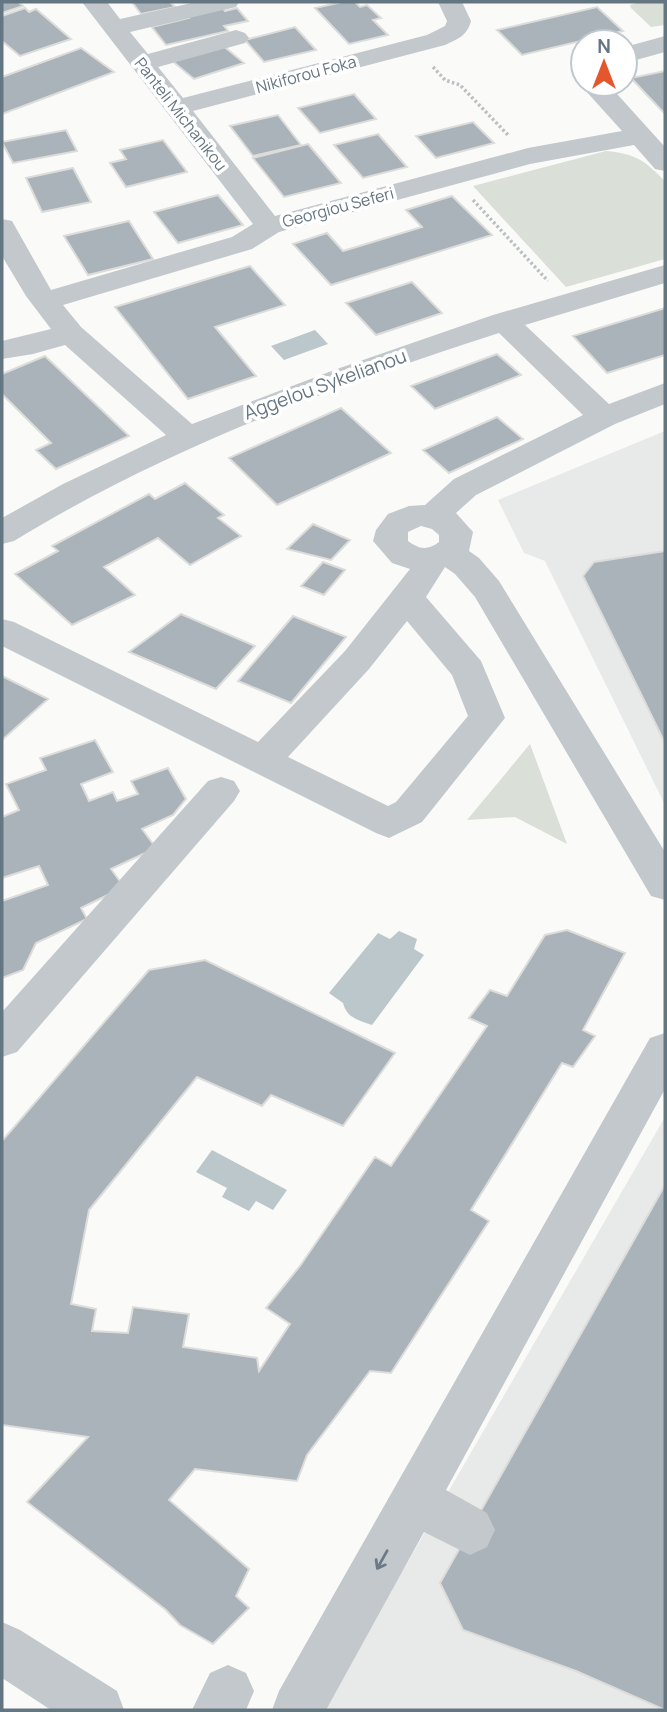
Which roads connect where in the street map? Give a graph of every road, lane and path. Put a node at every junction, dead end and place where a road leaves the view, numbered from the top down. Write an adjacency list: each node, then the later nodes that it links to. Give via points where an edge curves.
1 (94, 2): 4 (street, Panteli Michanikou)
2 (226, 2): 4 (street)
3 (450, 2): 6 (street, via 459,21 456,30)
4 (114, 28): 9 (street, Panteli Michanikou)
5 (236, 38): 9 (street)
6 (425, 43): 11 (street, Nikiforou Foka); 13 (path, via 445,80 460,85)
7 (665, 44): 8 (street)
8 (639, 51)
9 (143, 63): 11 (street, Panteli Michanikou)
10 (606, 98): 12 (street)
11 (176, 108): 16 (street, Panteli Michanikou)
12 (639, 136): 13 (street, Georgiou Seferi); 14 (street)
13 (528, 156): 15 (street, Georgiou Seferi)
14 (665, 163)
15 (451, 176): 16 (street, Georgiou Seferi); 19 (path)
16 (269, 226): 20 (street, Georgiou Seferi, via 242,243)
17 (2, 227): 20 (street)
18 (665, 274): 19 (street, Aggelou Sykelianou)
19 (567, 301): 21 (street, Aggelou Sykelianou)
20 (40, 303): 22 (street); 23 (street, via 33,345); 26 (street)
21 (504, 321): 25 (street); 26 (street, Aggelou Sykelianou)
22 (2, 329)
23 (2, 350)
24 (665, 393): 25 (street)
25 (604, 417): 27 (street, via 465,487)
26 (187, 436): 28 (street, Aggelou Sykelianou, via 45,506)
27 (433, 516): 29 (street, via 456,532 455,547); 29 (street, via 405,519 390,534 394,549 402,555 412,559)
28 (2, 533)
29 (440, 556): 30 (street); 34 (street, via 467,566 487,589)
30 (406, 596): 32 (street, via 357,660); 32 (street, via 468,670 487,718 409,812 389,822)
31 (2, 631): 32 (street)
32 (264, 759)
33 (221, 791): 35 (street)
34 (665, 885)
35 (2, 1040)
36 (665, 1050): 37 (street)
37 (415, 1500): 38 (street); 41 (street, one-way to 41)
38 (470, 1530)
39 (2, 1648): 40 (street)
40 (98, 1710)
41 (298, 1710)

